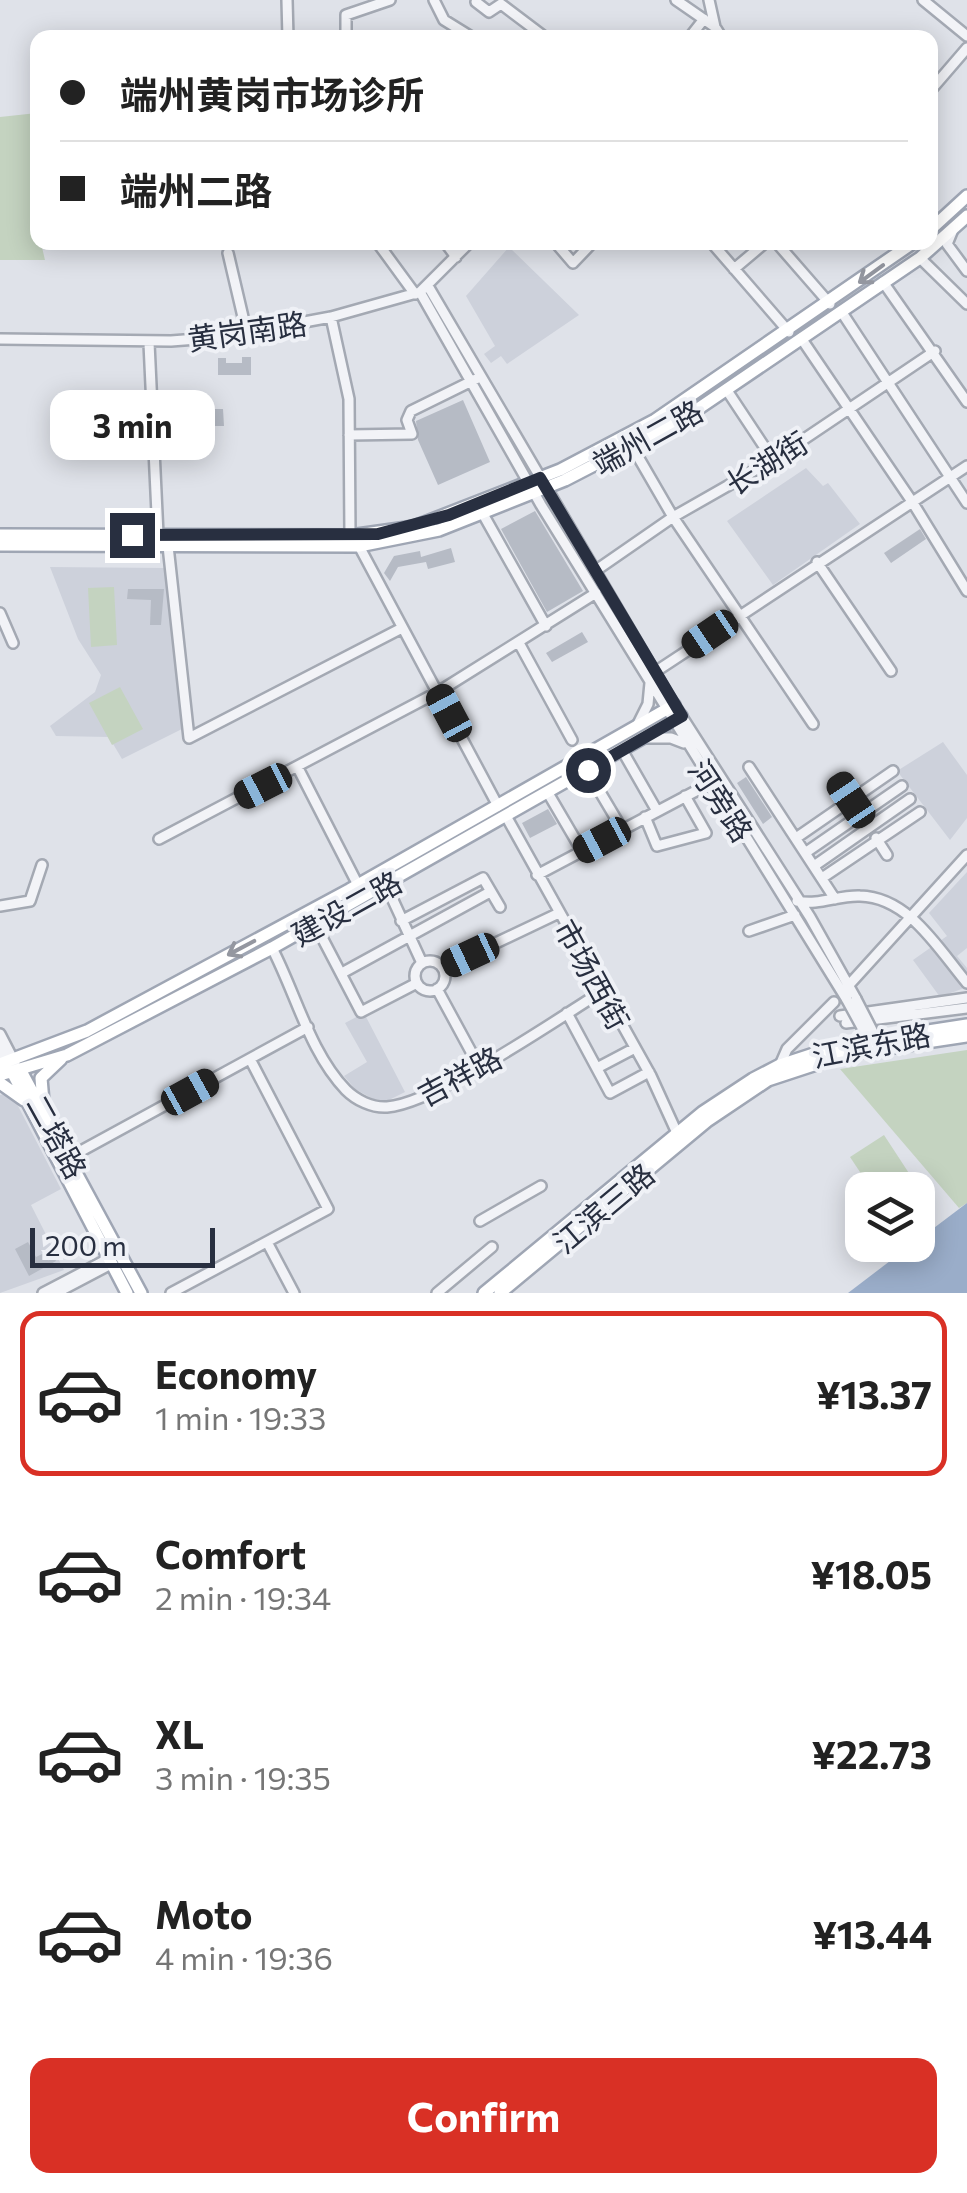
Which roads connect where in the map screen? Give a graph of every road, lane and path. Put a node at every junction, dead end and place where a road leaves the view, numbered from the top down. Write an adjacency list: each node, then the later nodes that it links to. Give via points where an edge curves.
1 (288, 0): 10 (street)
2 (390, 0): 11 (street, via 346,14)
3 (434, 0): 12 (street, via 444,20)
4 (676, 0): 8 (street)
5 (709, 0): 9 (street)
6 (923, 0): 16 (street)
7 (474, 1): 13 (street, via 489,12 501,4)
8 (704, 19): 9 (street); 14 (street)
9 (715, 27): 15 (street)
10 (288, 30)
11 (346, 30)
12 (460, 30)
13 (535, 30)
14 (696, 30)
15 (717, 30)
16 (967, 36)
17 (967, 48): 18 (street)
18 (938, 82)
19 (967, 196): 21 (main road)
20 (967, 216): 22 (main road, 端州二路)
21 (938, 223)
22 (953, 230): 23 (main road, 端州二路); 38 (street, via 948,244)
23 (938, 243)
24 (384, 250): 41 (street, 河旁路)
25 (451, 250): 35 (street)
26 (463, 250): 35 (street)
27 (562, 250): 28 (street, via 573,263)
28 (586, 250)
29 (718, 250): 37 (street)
30 (757, 250): 37 (street)
31 (783, 250): 44 (street)
32 (904, 250): 44 (main road, 端州二路, one-way to 44)
33 (929, 250): 36 (main road, 端州二路)
34 (228, 253): 46 (street)
35 (456, 257): 41 (street)
36 (920, 258): 39 (main road, 端州二路); 42 (street)
37 (734, 269): 47 (street)
38 (967, 272)
39 (883, 282): 44 (main road, 端州二路); 50 (street)
40 (967, 284): 42 (street)
41 (421, 291): 45 (street, 黄岗南路); 51 (street, 河旁路)
42 (954, 292): 43 (street)
43 (967, 304)
44 (835, 308): 47 (main road, 端州二路); 52 (street)
45 (331, 318): 46 (street, 黄岗南路); 56 (street)
46 (247, 334): 49 (street, 黄岗南路)
47 (795, 335): 53 (main road, 端州二路); 55 (street); 60 (main road, 端州二路)
48 (0, 338): 49 (street, 黄岗南路)
49 (149, 343): 69 (street)
50 (934, 351): 52 (street, 长湖街); 54 (street)
51 (478, 378): 56 (street, via 412,412 412,434); 62 (street, 河旁路)
52 (888, 384): 55 (street, 长湖街); 61 (street)
53 (726, 389): 57 (main road, 端州二路); 58 (street)
54 (967, 402)
55 (850, 408): 58 (street, 长湖街); 64 (street)
56 (350, 435): 70 (street)
57 (633, 448): 60 (main road, 端州二路); 67 (street)
58 (773, 460): 67 (street, 长湖街)
59 (967, 466): 61 (street)
60 (562, 475): 62 (main road, 端州二路)
61 (952, 478): 64 (street); 65 (street)
62 (537, 485): 63 (main road, 端州二路); 74 (street, 河旁路); 76 (street, 河旁路)
63 (498, 501): 66 (main road, 端州二路); 70 (main road, 端州二路)
64 (912, 502): 73 (street); 75 (street)
65 (967, 503)
66 (483, 514): 70 (main road, 端州二路, via 400,541); 79 (street)
67 (673, 517): 74 (street, 长湖街); 78 (street)
68 (0, 535): 69 (main road, 端州二路)
69 (158, 535): 70 (main road, 端州二路)
70 (354, 541): 72 (main road, 端州二路); 80 (street, 市场西街)
71 (0, 546): 72 (main road, 端州二路)
72 (168, 546): 80 (street, via 188,738)
73 (817, 562): 78 (street); 83 (street)
74 (595, 571): 84 (street, 河旁路)
75 (967, 592)
76 (596, 593): 79 (street); 84 (street, 河旁路)
77 (0, 613): 81 (street)
78 (738, 616): 84 (street); 87 (street)
79 (546, 626): 82 (street)
80 (402, 628): 85 (street, 市场西街)
81 (13, 643)
82 (518, 643): 85 (street); 90 (street)
83 (891, 670)
84 (652, 676): 86 (street, 河旁路); 88 (street, via 648,704)
85 (438, 692): 94 (street); 104 (street, 市场西街)
86 (674, 713): 88 (main road, 建设二路); 89 (main road, 建设二路); 91 (street, 河旁路); 126 (street, 河旁路)
87 (813, 724)
88 (634, 728): 92 (main road, 建设二路)
89 (644, 738): 91 (street); 92 (main road, 建设二路)
90 (572, 740)
91 (687, 745): 97 (street, 河旁路)
92 (614, 751): 95 (main road, 建设二路); 104 (main road, 建设二路); 105 (street)
93 (749, 767): 111 (street)
94 (298, 768): 112 (street); 122 (street)
95 (588, 770): 100 (main road, 建设二路); 110 (street)
96 (892, 771): 103 (street)
97 (711, 782): 101 (street); 131 (street, 河旁路)
98 (839, 782): 103 (street)
99 (902, 786): 107 (street)
100 (548, 793): 104 (main road, 建设二路); 114 (street)
101 (685, 796): 105 (street); 108 (street, via 706,833 656,846)
102 (910, 799): 109 (street)
103 (851, 800): 107 (street); 111 (street)
104 (502, 811): 120 (street, 市场西街); 122 (main road, 建设二路); 123 (main road, 建设二路)
105 (657, 811): 108 (street)
106 (920, 812): 113 (street)
107 (861, 815): 109 (street); 115 (street)
108 (645, 817): 110 (street)
109 (869, 828): 113 (street); 119 (street)
110 (622, 829): 114 (street)
111 (796, 838): 115 (street)
112 (159, 840)
113 (878, 841): 116 (street); 121 (street)
114 (582, 851): 120 (street)
115 (805, 853): 119 (street)
116 (887, 855)
117 (967, 855): 133 (street)
118 (42, 864): 128 (street, via 30,900)
119 (814, 866): 121 (street)
120 (537, 875): 130 (street, 市场西街)
121 (822, 878): 125 (street)
122 (358, 885): 155 (main road, 建设二路, one-way to 155)
123 (386, 885): 134 (street); 135 (main road, 建设二路)
124 (490, 892): 129 (street); 134 (street, via 483,878); 137 (street)
125 (835, 899): 127 (street); 133 (street, via 880,898)
126 (796, 901): 127 (street); 132 (street, 河旁路)
127 (817, 903): 132 (street)
128 (0, 906)
129 (500, 906)
130 (559, 913): 140 (street); 146 (street, 市场西街)
131 (795, 915): 136 (street); 144 (street, 河旁路)
132 (810, 917): 144 (street, 河旁路)
133 (912, 918): 143 (street); 144 (street)
134 (401, 921): 137 (street)
135 (315, 924): 138 (main road, 建设二路); 141 (street)
136 (749, 931)
137 (408, 936): 139 (street); 141 (street)
138 (272, 948): 152 (street, 吉祥路); 155 (main road, 建设二路)
139 (422, 962): 140 (street); 142 (street)
140 (443, 968): 145 (street)
141 (342, 973): 142 (street, via 362,1012)
142 (417, 983): 145 (street)
143 (967, 984)
144 (845, 987): 156 (street, 河旁路, bridge)
145 (437, 989): 161 (street)
146 (601, 992): 150 (street, 吉祥路); 158 (street, 市场西街)
147 (967, 998): 149 (street, via 843,1020)
148 (834, 1002): 162 (street, via 787,1049)
149 (967, 1008)
150 (567, 1013): 152 (street, 吉祥路, via 420,1097 386,1108 346,1090); 163 (street)
151 (967, 1024): 156 (main road, 江滨东路)
152 (308, 1027): 160 (street)
153 (0, 1034): 164 (street, 二塔路)
154 (967, 1036): 156 (main road, 江滨东路)
155 (89, 1037): 159 (main road, 建设二路); 164 (main road, 建设二路)
156 (873, 1040): 162 (main road, 江滨东路); 167 (main road, 江滨东路, via 786,1073)
157 (0, 1048): 164 (street, 二塔路)
158 (635, 1048): 163 (street); 165 (street, 市场西街)
159 (67, 1055): 164 (main road, 建设二路); 166 (main road, via 42,1078)
160 (250, 1058): 169 (street); 172 (street, via 328,1208)
161 (476, 1059)
162 (780, 1065): 168 (main road, 江滨东路)
163 (597, 1068): 165 (street, via 610,1093)
164 (7, 1069): 166 (main road, 二塔路); 174 (main road, 二塔路)
165 (649, 1072): 168 (street, 市场西街)
166 (44, 1111): 169 (main road, 二塔路)
167 (707, 1120): 183 (main road, 江滨三路)
168 (677, 1133): 182 (main road, 江滨三路)
169 (70, 1157): 178 (main road, 二塔路)
170 (542, 1186): 171 (street)
171 (480, 1221)
172 (267, 1242): 179 (street); 180 (street)
173 (492, 1247): 181 (street)
174 (109, 1261): 175 (street); 176 (street); 177 (main road, 二塔路)
175 (43, 1293)
176 (56, 1293)
177 (126, 1293)
178 (141, 1293)
179 (171, 1293)
180 (294, 1293)
181 (437, 1293)
182 (484, 1293)
183 (500, 1293)

